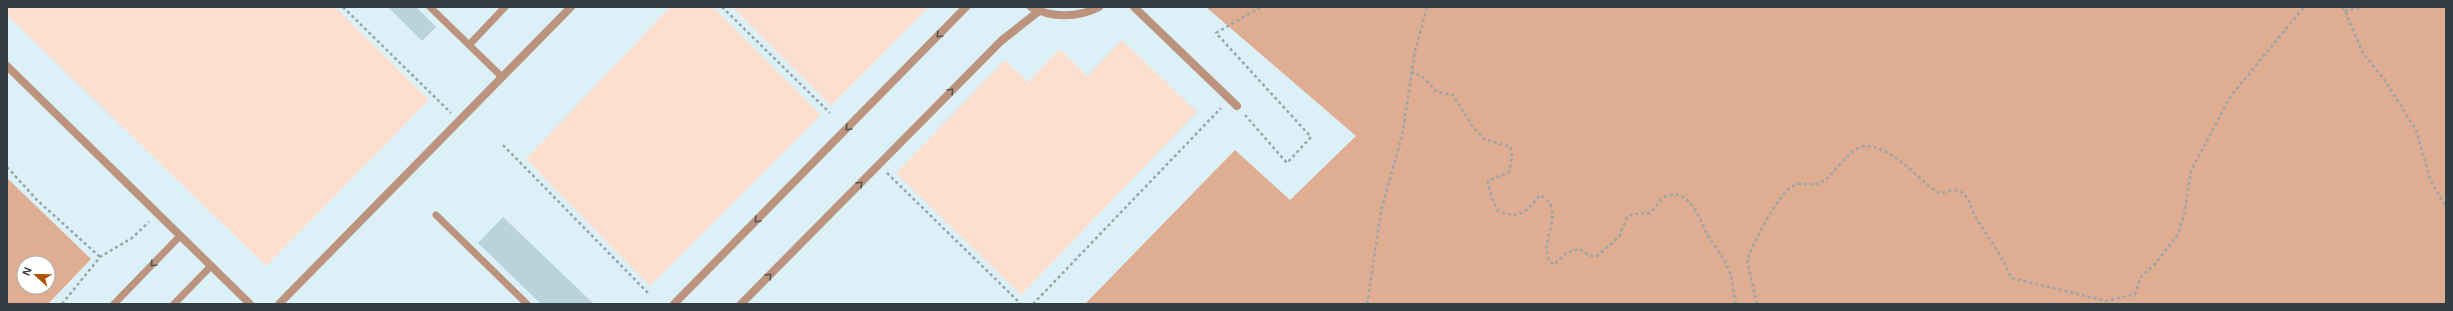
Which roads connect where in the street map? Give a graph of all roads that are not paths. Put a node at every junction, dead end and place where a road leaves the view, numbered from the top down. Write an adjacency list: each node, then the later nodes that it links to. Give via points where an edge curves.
1 (430, 7): 8 (lane)
2 (505, 7): 8 (lane)
3 (571, 7): 10 (street)
4 (966, 7): 20 (street, one-way to 20)
5 (1099, 7): 7 (street, via 1090,12 1064,16)
6 (1134, 7): 11 (street)
7 (1035, 9): 21 (street, one-way to 7)
8 (469, 45): 10 (lane)
9 (7, 66): 13 (street)
10 (502, 76): 18 (street)
11 (1237, 106)
12 (436, 215): 19 (lane)
13 (180, 236): 14 (street); 15 (lane, one-way to 15)
14 (211, 266): 16 (lane); 17 (street)
15 (114, 304)
16 (174, 304)
17 (250, 304)
18 (280, 304)
19 (527, 304)
20 (674, 304)
21 (741, 304)

